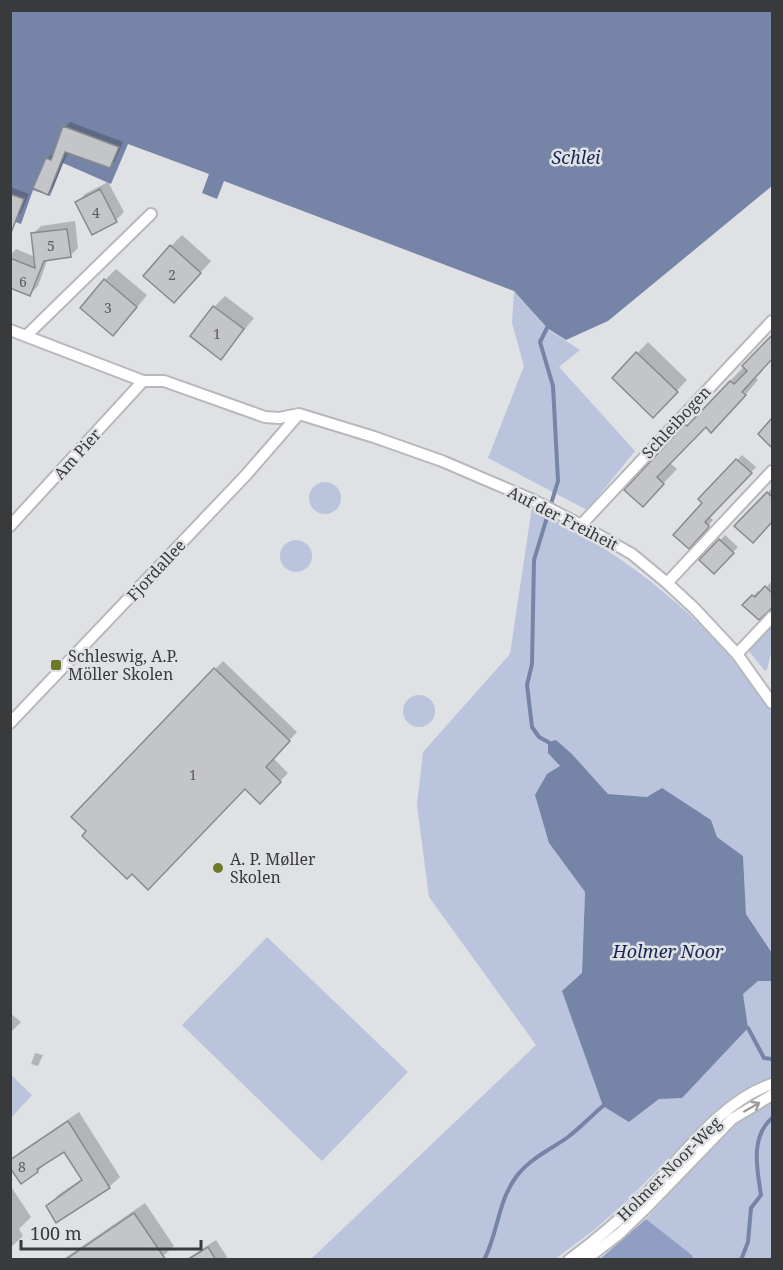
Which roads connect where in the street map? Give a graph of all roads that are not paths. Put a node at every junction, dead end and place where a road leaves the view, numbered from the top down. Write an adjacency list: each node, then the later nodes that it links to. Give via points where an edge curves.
1 (151, 214): 4 (street)
2 (772, 321): 8 (street, Schleibogen)
3 (10, 330): 4 (street)
4 (26, 336): 5 (street)
5 (143, 381): 6 (street, via 164,381 265,417); 9 (street, Am Pier)
6 (299, 414): 8 (street, Auf der Freiheit, via 442,461); 14 (street, Fjordallee)
7 (772, 471): 10 (street)
8 (581, 525): 10 (street, Auf der Freiheit, via 632,554)
9 (10, 526)
10 (667, 583): 12 (street, Auf der Freiheit)
11 (772, 617): 12 (street)
12 (737, 654): 13 (street, Auf der Freiheit)
13 (772, 703)
14 (10, 723)
15 (772, 1084): 17 (street, Holmer-Noor-Weg, via 739,1100 644,1195)
16 (772, 1095): 18 (street, Holmer-Noor-Weg, one-way to 16, via 619,1234 732,1119)
17 (569, 1260)
18 (585, 1260)

